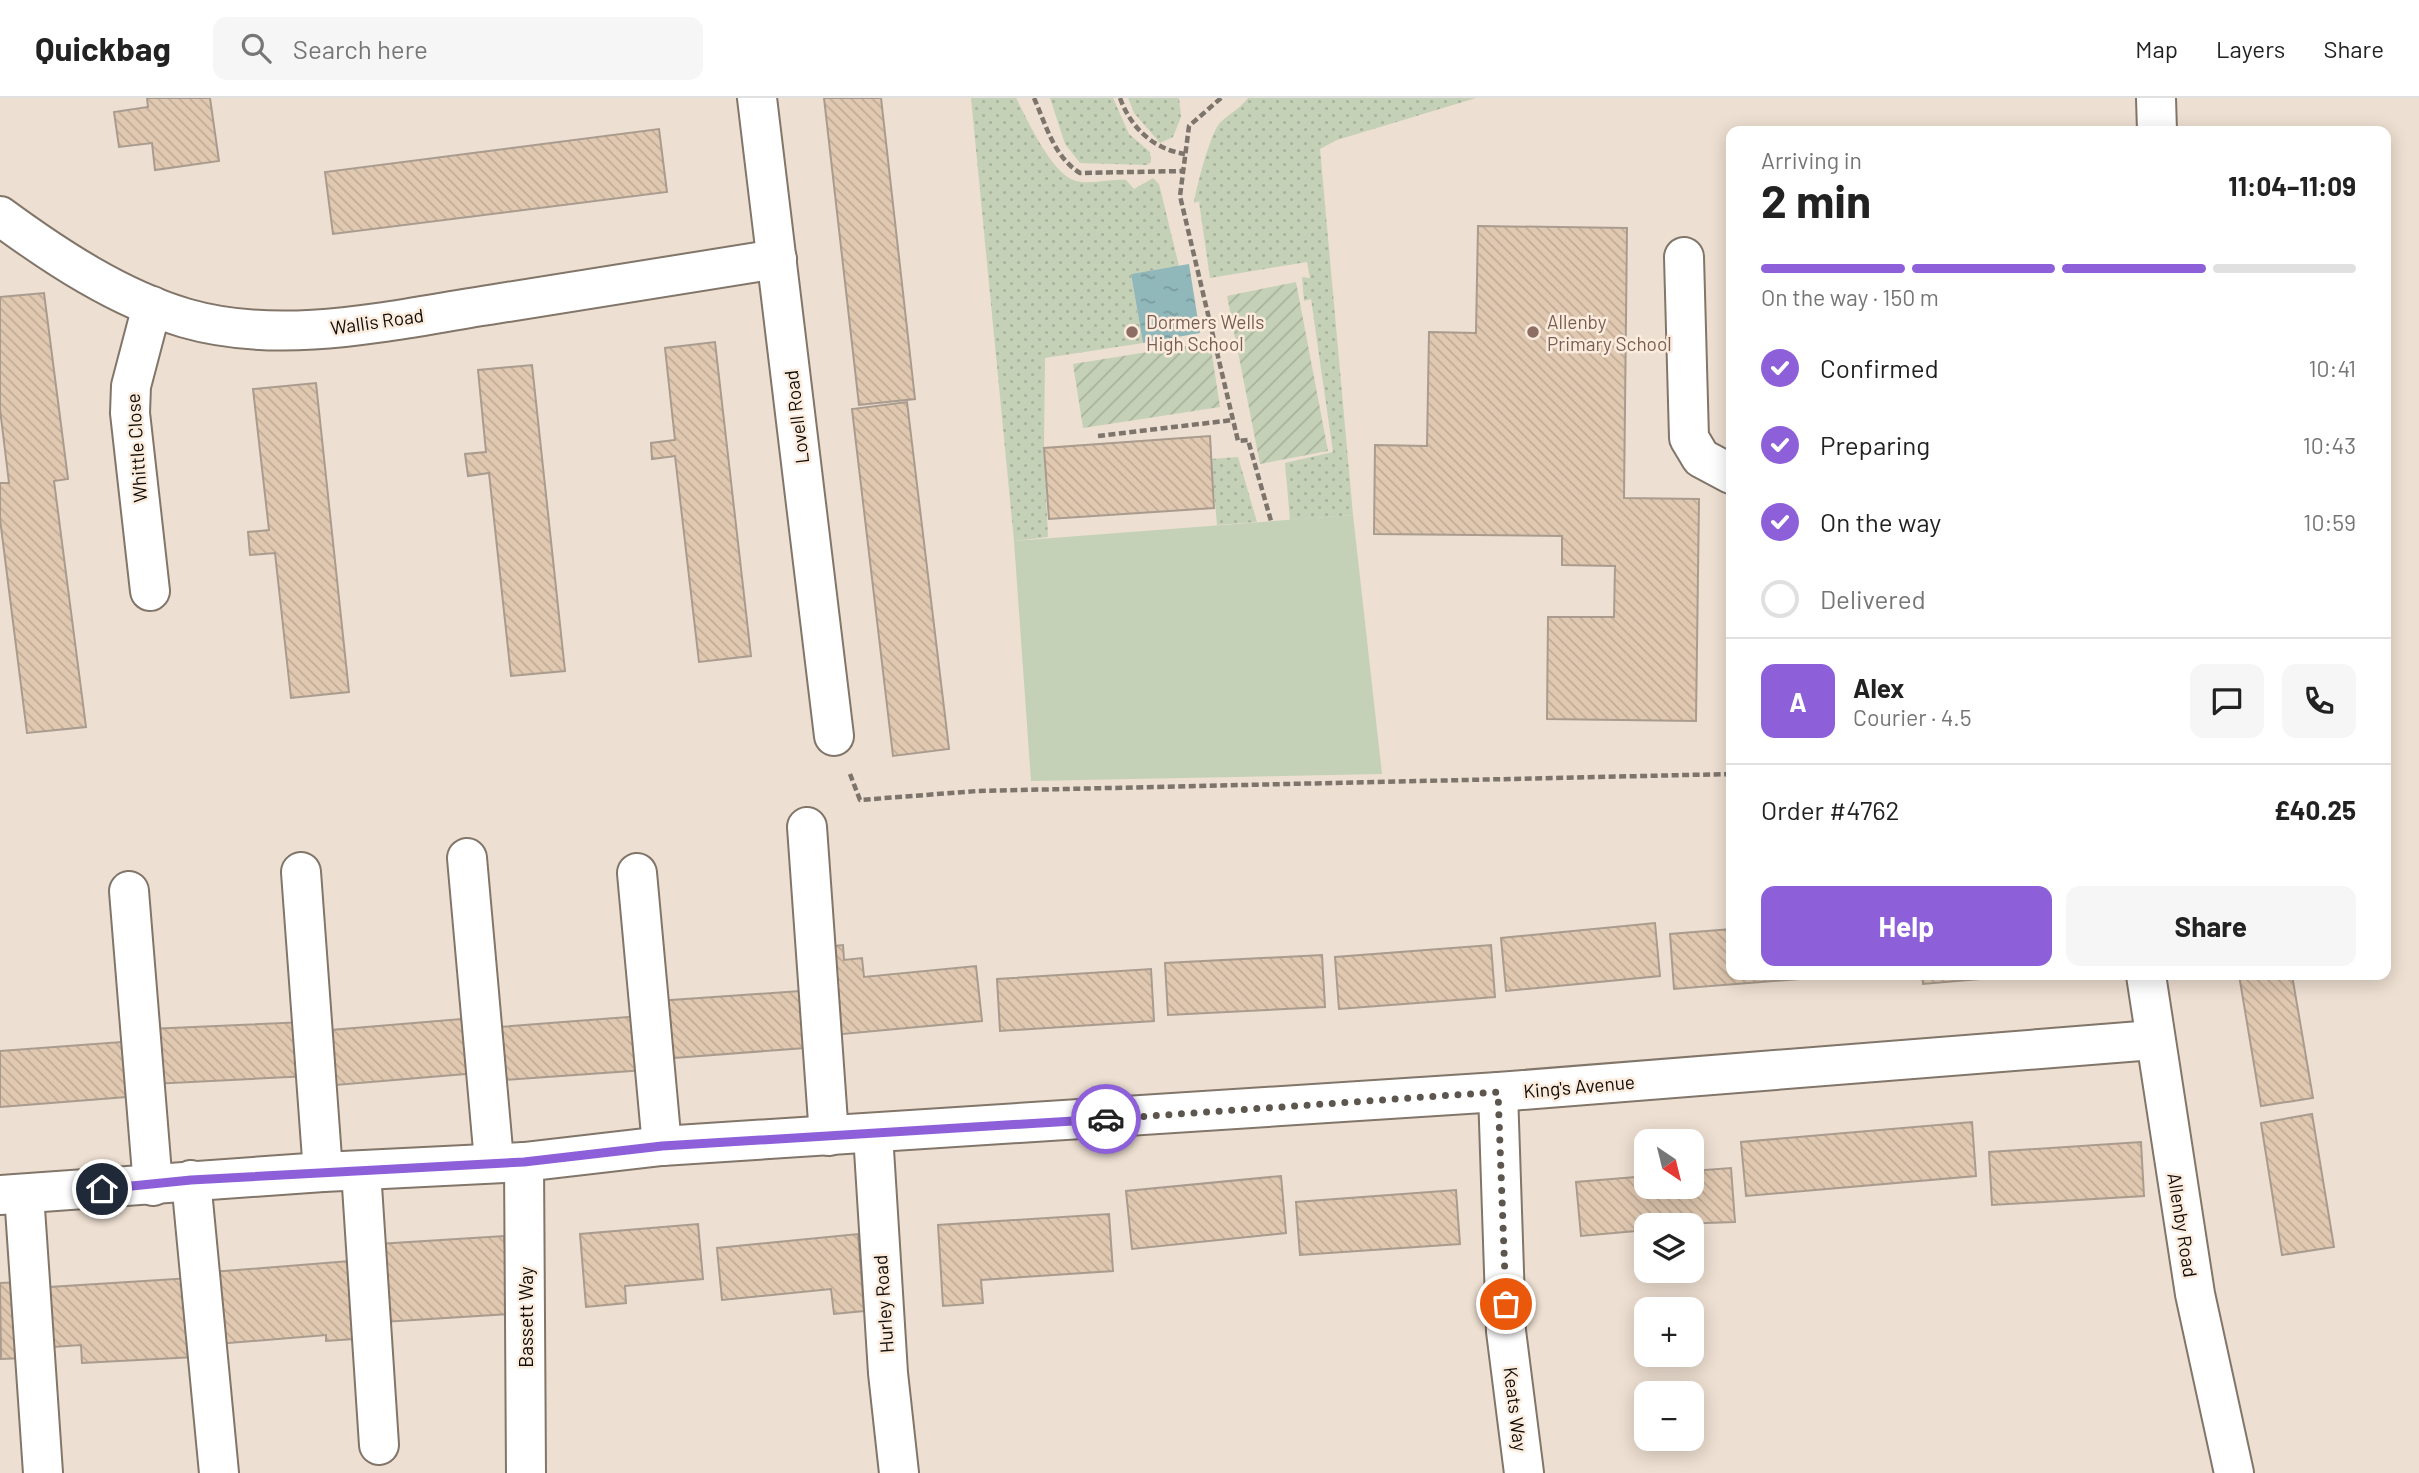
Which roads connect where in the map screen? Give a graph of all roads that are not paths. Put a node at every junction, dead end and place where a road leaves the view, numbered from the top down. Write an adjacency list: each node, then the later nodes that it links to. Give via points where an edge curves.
1 (757, 98): 6 (street, Lovell Road)
2 (2157, 98): 3 (street)
3 (2157, 126)
4 (0, 216): 7 (street, Wallis Road, via 87,274)
5 (1684, 257): 8 (street, via 1689,439 1701,458)
6 (778, 259): 7 (street, Wallis Road, via 314,330 225,325); 10 (street, Lovell Road)
7 (152, 306): 9 (street, Whittle Close, via 131,386 130,413)
8 (1726, 471)
9 (150, 591)
10 (834, 736)
11 (807, 827): 20 (street)
12 (467, 858): 22 (street, Bassett Way)
13 (301, 873): 24 (street)
14 (638, 873): 21 (street)
15 (129, 891): 26 (street)
16 (2147, 980): 17 (street, Allenby Road)
17 (2153, 1040): 18 (street, King's Avenue); 34 (street, Allenby Road, via 2195,1294)
18 (1498, 1092): 19 (street, King's Avenue); 33 (street, Keats Way, via 1506,1331)
19 (873, 1134): 20 (street, King's Avenue); 32 (street, Hurley Road)
20 (829, 1136): 21 (street, King's Avenue)
21 (662, 1146): 22 (street, King's Avenue)
22 (509, 1162): 23 (street, King's Avenue); 31 (street, Bassett Way)
23 (361, 1171): 24 (street, King's Avenue); 28 (street)
24 (323, 1172): 25 (street, King's Avenue)
25 (191, 1180): 26 (street, King's Avenue); 30 (street)
26 (153, 1186): 27 (street, King's Avenue)
27 (12, 1194): 29 (street)
28 (379, 1445)
29 (43, 1473)
30 (219, 1473)
31 (526, 1473)
32 (899, 1473)
33 (1524, 1473)
34 (2234, 1473)

